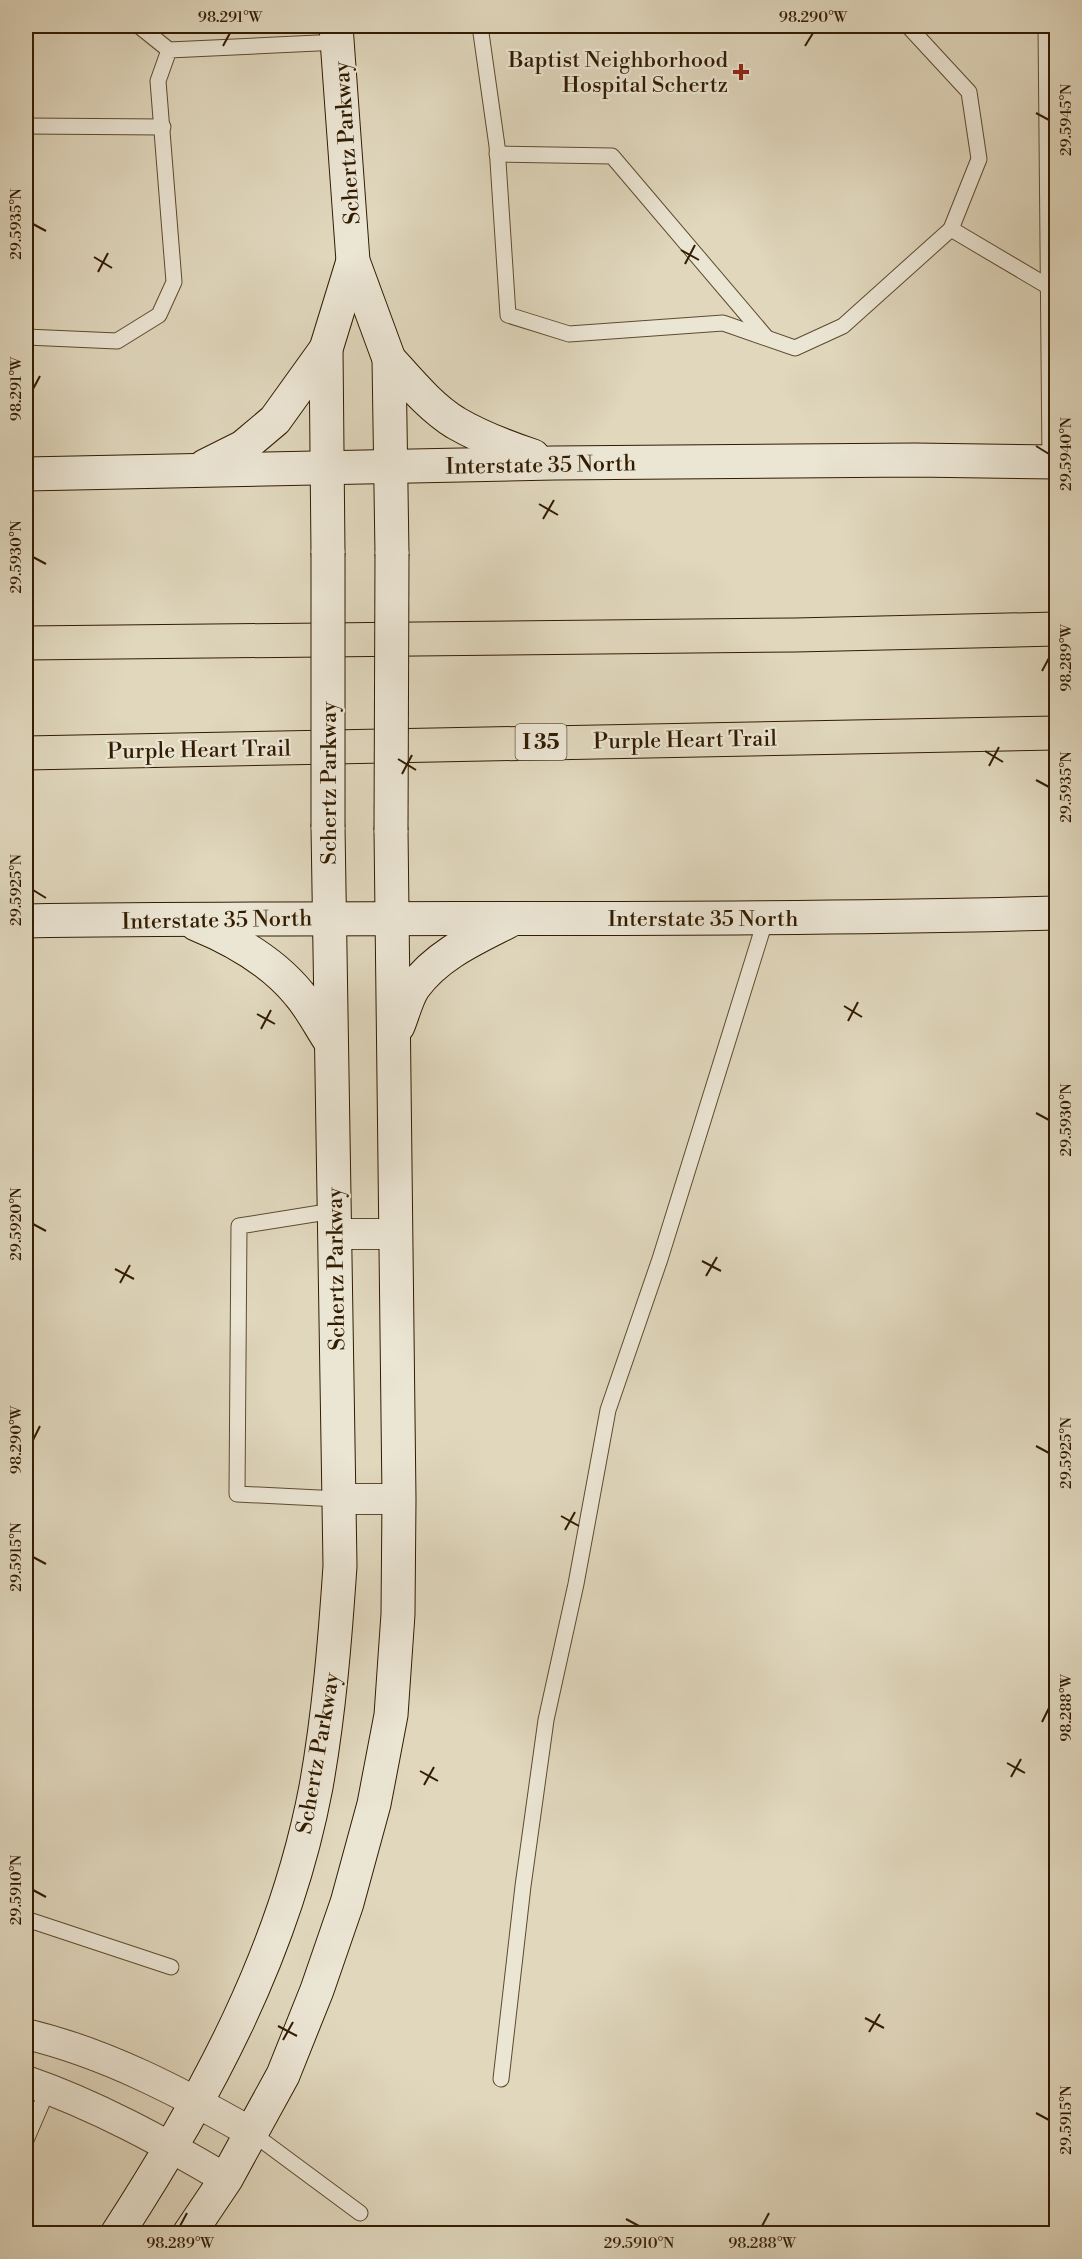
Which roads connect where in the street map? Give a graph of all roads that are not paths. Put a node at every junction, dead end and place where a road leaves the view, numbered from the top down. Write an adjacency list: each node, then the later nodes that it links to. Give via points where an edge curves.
1 (139, 26): 7 (lane)
2 (480, 26): 10 (lane)
3 (908, 26): 11 (lane, via 969,92 979,159)
4 (1046, 26): 6 (lane)
5 (338, 34): 7 (lane); 12 (main road, Schertz Parkway)
6 (1051, 44): 13 (lane)
7 (169, 50): 9 (lane, via 158,81)
8 (26, 126): 9 (lane)
9 (163, 127): 14 (lane, via 174,282 159,315 117,340)
10 (497, 154): 15 (lane, via 612,156); 15 (lane, via 508,315 569,334 723,323)
11 (951, 229): 13 (lane); 15 (lane, via 843,326 795,348)
12 (353, 261): 16 (main road, Schertz Parkway); 17 (main road, Schertz Parkway)
13 (1051, 294): 18 (lane)
14 (26, 337)
15 (766, 338)
16 (326, 349): 21 (main road, Schertz Parkway); 22 (main road, via 275,420 243,447)
17 (388, 359): 19 (main road, via 454,422 493,442); 20 (main road, Schertz Parkway)
18 (1053, 462): 19 (main road, Interstate 35 North)
19 (554, 463): 20 (main road, Interstate 35 North)
20 (391, 466): 21 (main road, Interstate 35 North); 29 (main road, Schertz Parkway, bridge)
21 (326, 467): 22 (main road, Interstate 35 North); 30 (main road, Schertz Parkway, bridge)
22 (197, 470): 23 (main road, Interstate 35 North)
23 (26, 474)
24 (1056, 629): 25 (highway)
25 (26, 643)
26 (1056, 733): 27 (highway, Purple Heart Trail / I 35)
27 (26, 753)
28 (1056, 913): 32 (main road, Interstate 35 North)
29 (391, 917): 30 (main road, Interstate 35 North); 31 (main road, Interstate 35 North); 35 (main road, Schertz Parkway)
30 (329, 918): 33 (main road, Interstate 35 North); 36 (main road, Schertz Parkway)
31 (513, 918): 32 (main road, Interstate 35 North); 35 (main road, via 437,962 413,988)
32 (766, 918): 45 (lane, via 660,1259 608,1410 546,1720)
33 (186, 919): 34 (main road, Interstate 35 North); 36 (main road, via 230,938 264,959 299,994)
34 (26, 921)
35 (393, 1039): 38 (main road, Schertz Parkway)
36 (330, 1041): 37 (main road, Schertz Parkway)
37 (334, 1222): 38 (street); 39 (main road, Schertz Parkway); 39 (lane, via 239,1226 237,1494)
38 (395, 1234): 40 (main road, Schertz Parkway)
39 (339, 1499): 40 (street); 47 (main road, Schertz Parkway, via 340,1566 331,1687 315,1789 292,1884 261,1974 226,2051)
40 (399, 1499): 48 (main road, Schertz Parkway, via 398,1614 391,1715 374,1804 347,1903 317,1990 283,2075)
41 (26, 1919): 42 (lane)
42 (171, 1967)
43 (26, 2034): 44 (street)
44 (65, 2045): 46 (street); 47 (street, via 112,2061)
45 (501, 2079)
46 (37, 2085): 49 (lane); 50 (street)
47 (197, 2102): 48 (street); 50 (main road, Schertz Parkway)
48 (252, 2133): 51 (main road, Schertz Parkway); 52 (lane)
49 (26, 2140)
50 (173, 2148): 51 (street); 53 (main road, Schertz Parkway)
51 (226, 2179): 54 (main road, Schertz Parkway)
52 (360, 2212)
53 (117, 2234)
54 (189, 2234)

